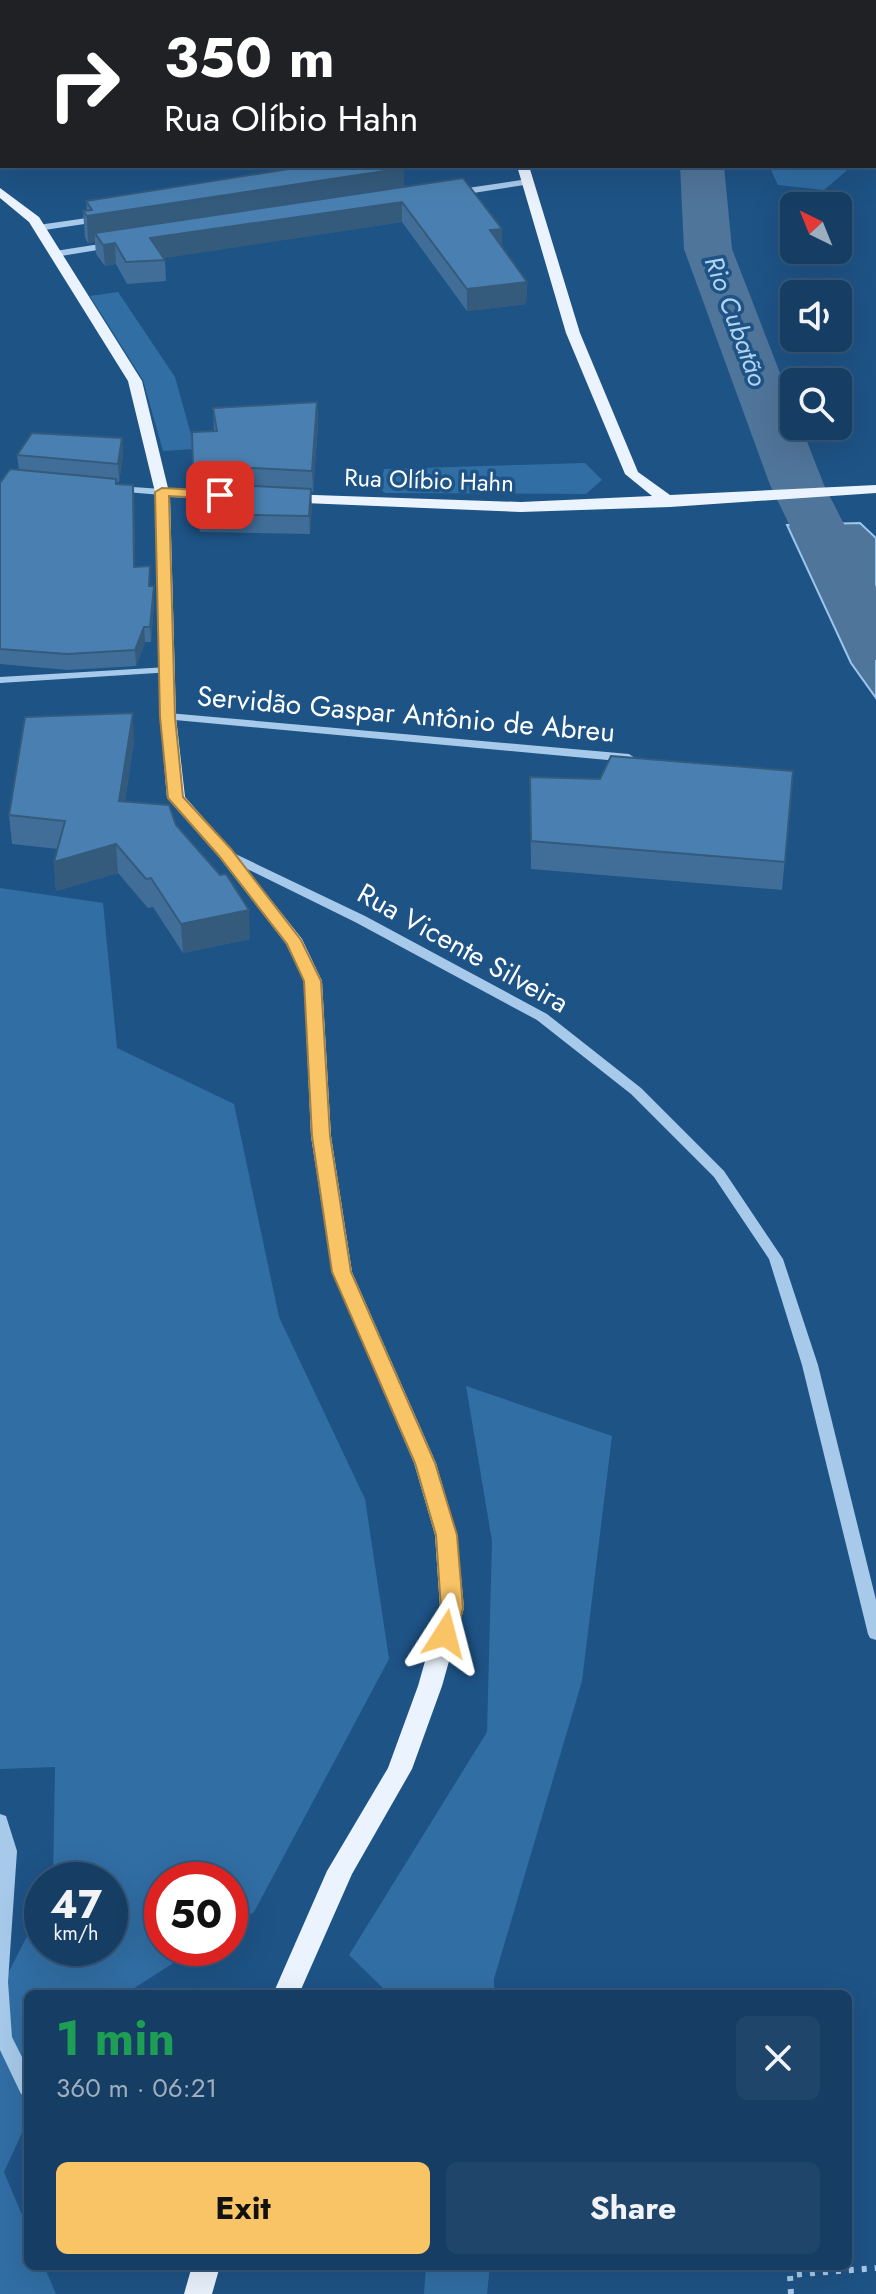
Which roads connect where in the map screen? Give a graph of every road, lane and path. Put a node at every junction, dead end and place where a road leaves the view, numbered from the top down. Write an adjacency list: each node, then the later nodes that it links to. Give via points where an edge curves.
1 (524, 168): 2 (main road)
2 (528, 182): 4 (street); 9 (main road, via 573,333)
3 (0, 192): 6 (main road)
4 (449, 194)
5 (115, 216): 6 (street)
6 (38, 228): 8 (main road)
7 (118, 244): 8 (street)
8 (55, 254): 12 (main road, via 135,381)
9 (632, 474): 15 (main road); 16 (main road, via 625,490)
10 (109, 488): 12 (street)
11 (876, 489): 15 (main road, Rua Olíbio Hahn)
12 (162, 492): 13 (main road); 17 (main road)
13 (237, 496)
14 (269, 498): 16 (main road, Rua Olíbio Hahn, via 472,508)
15 (670, 502): 16 (main road, Rua Olíbio Hahn)
16 (608, 505)
17 (168, 670): 18 (street); 19 (main road)
18 (0, 680)
19 (168, 717): 20 (street, Servidão Gaspar Antônio de Abreu); 21 (main road, via 176,798)
20 (641, 759)
21 (225, 853): 22 (street, Rua Vicente Silveira, via 542,1017 636,1091 719,1174 776,1259 810,1365); 25 (main road, via 295,943 313,981 321,1136 342,1272 425,1463 446,1535 452,1608 400,1769 340,1871)
22 (876, 1634)
23 (0, 1821): 24 (street, via 8,1851)
24 (0, 1982): 26 (street, via 3,2037)
25 (288, 1990)
26 (24, 2080)
27 (876, 2268): 30 (path)
28 (205, 2270): 31 (main road)
29 (851, 2270): 32 (path, via 790,2275)
30 (852, 2270)
31 (198, 2294)
32 (791, 2294)

